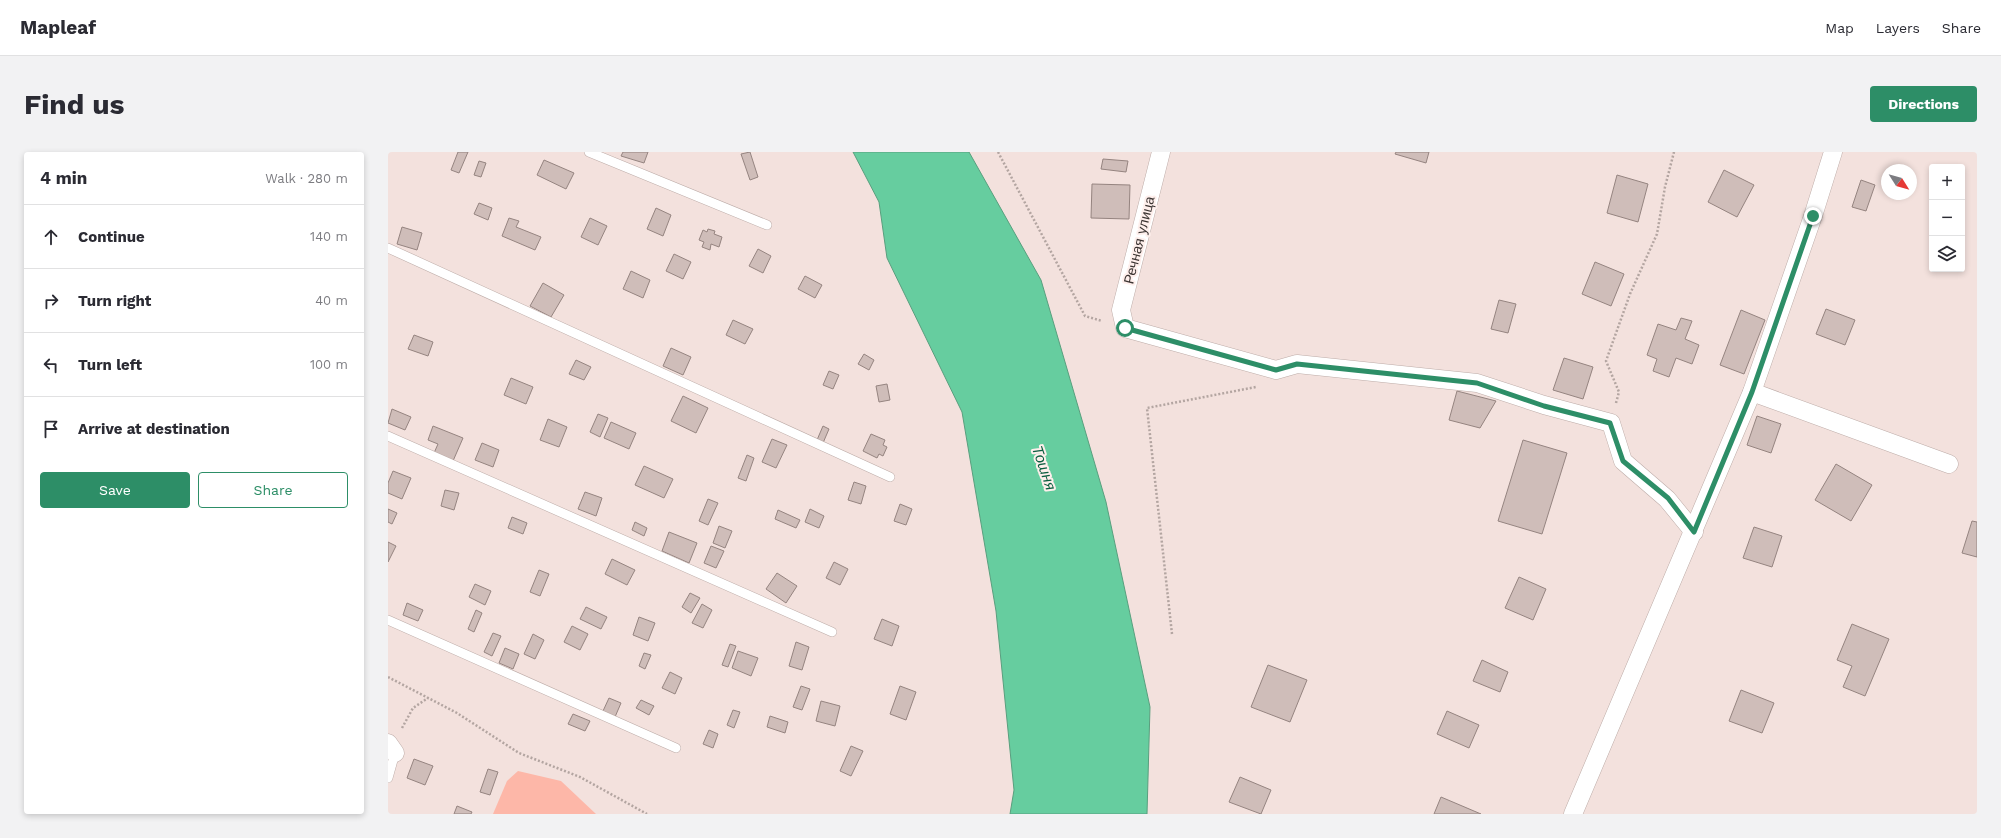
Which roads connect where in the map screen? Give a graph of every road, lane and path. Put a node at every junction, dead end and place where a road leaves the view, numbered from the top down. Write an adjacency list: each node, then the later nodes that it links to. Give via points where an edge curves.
1 (589, 152): 6 (lane)
2 (998, 152): 8 (path, via 1085,316)
3 (1161, 152): 8 (street, Речная улица, via 1121,310)
4 (1674, 152): 11 (path, via 1657,234 1630,294 1606,361 1619,392)
5 (1833, 152): 10 (street)
6 (767, 225)
7 (388, 248): 14 (lane)
8 (1125, 328): 11 (street, via 1276,370 1297,364 1477,383 1544,406)
9 (1264, 385): 18 (path, via 1147,408)
10 (1752, 392): 13 (street); 15 (street)
11 (1610, 423): 15 (street, via 1623,461 1668,498)
12 (388, 436): 17 (lane)
13 (1949, 464)
14 (890, 476)
15 (1694, 532): 25 (street)
16 (388, 620): 22 (lane)
17 (832, 632)
18 (1172, 634)
19 (388, 677): 20 (path)
20 (428, 698): 21 (path, via 413,708); 24 (path, via 457,713 519,753 580,777)
21 (392, 748): 23 (lane)
22 (676, 748)
23 (388, 778)
24 (647, 814)
25 (1573, 814)

